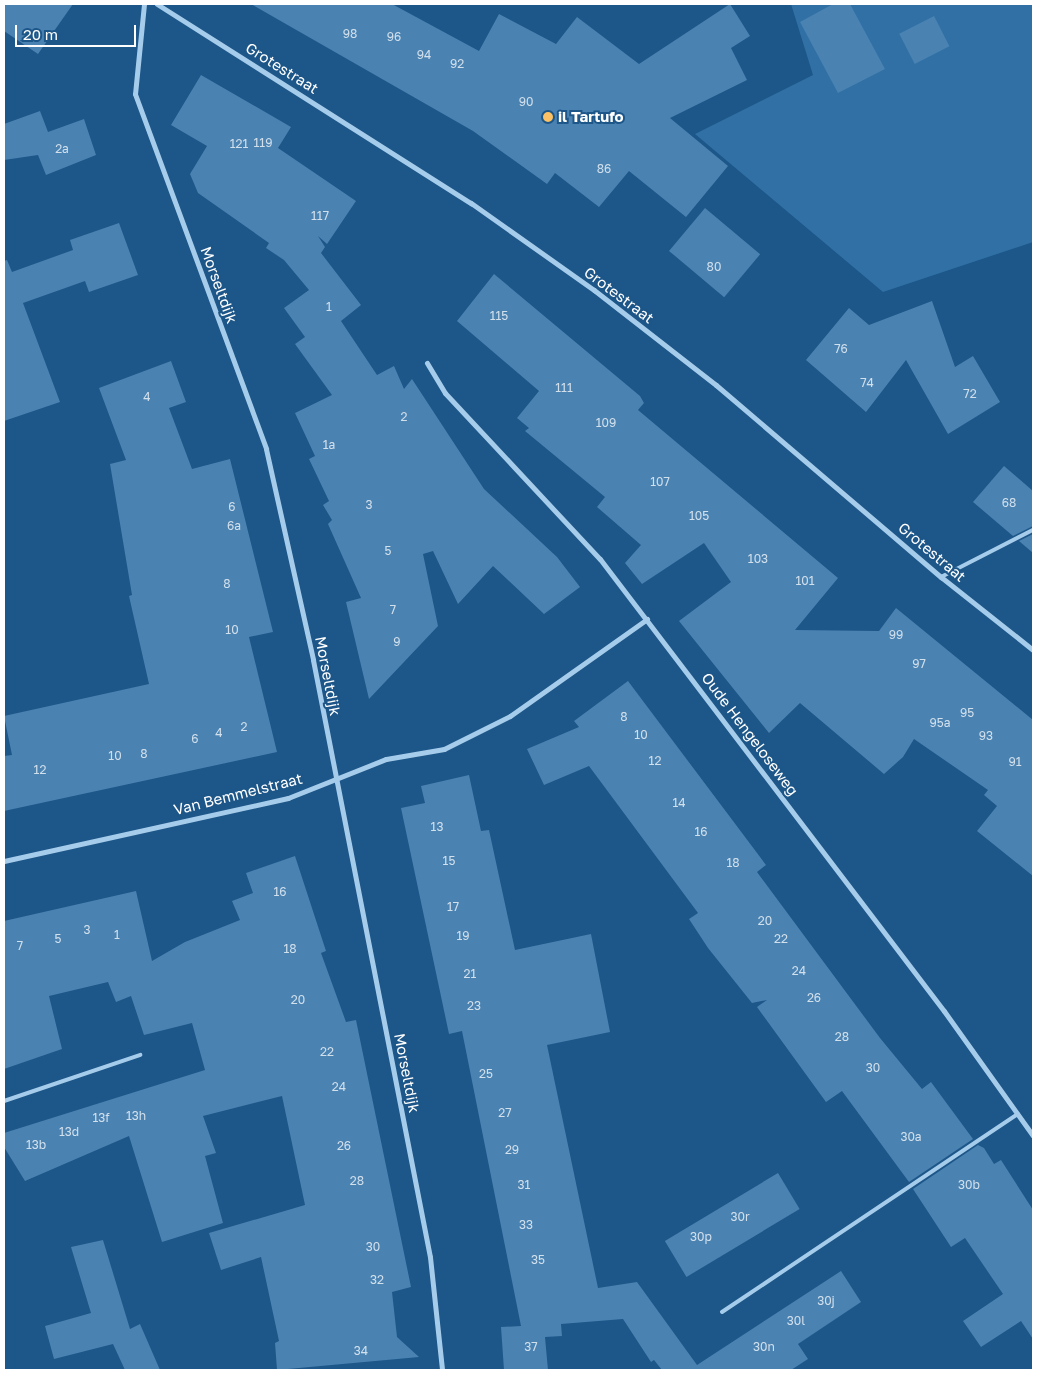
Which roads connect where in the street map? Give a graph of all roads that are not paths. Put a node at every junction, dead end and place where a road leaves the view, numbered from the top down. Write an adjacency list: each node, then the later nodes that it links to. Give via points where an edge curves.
1 (144, 4): 8 (street, Morseltdijk, via 135,94 266,449 313,660)
2 (157, 4): 5 (street, Grotestraat, via 471,202 594,290 716,385)
3 (428, 363): 6 (street, Oude Hengeloseweg, via 445,393 600,559)
4 (1033, 530): 5 (lane)
5 (941, 577): 7 (street, Grotestraat)
6 (647, 619): 8 (street, Van Bemmelstraat, via 510,716 444,749 386,759); 12 (street, Oude Hengeloseweg)
7 (1033, 650)
8 (335, 780): 9 (street, Van Bemmelstraat, via 288,798); 15 (street, Morseltdijk, via 430,1257)
9 (4, 861)
10 (140, 1055): 11 (lane)
11 (4, 1101)
12 (1018, 1114): 13 (street, Oude Hengeloseweg); 14 (lane)
13 (1033, 1136)
14 (722, 1312)
15 (442, 1370)

